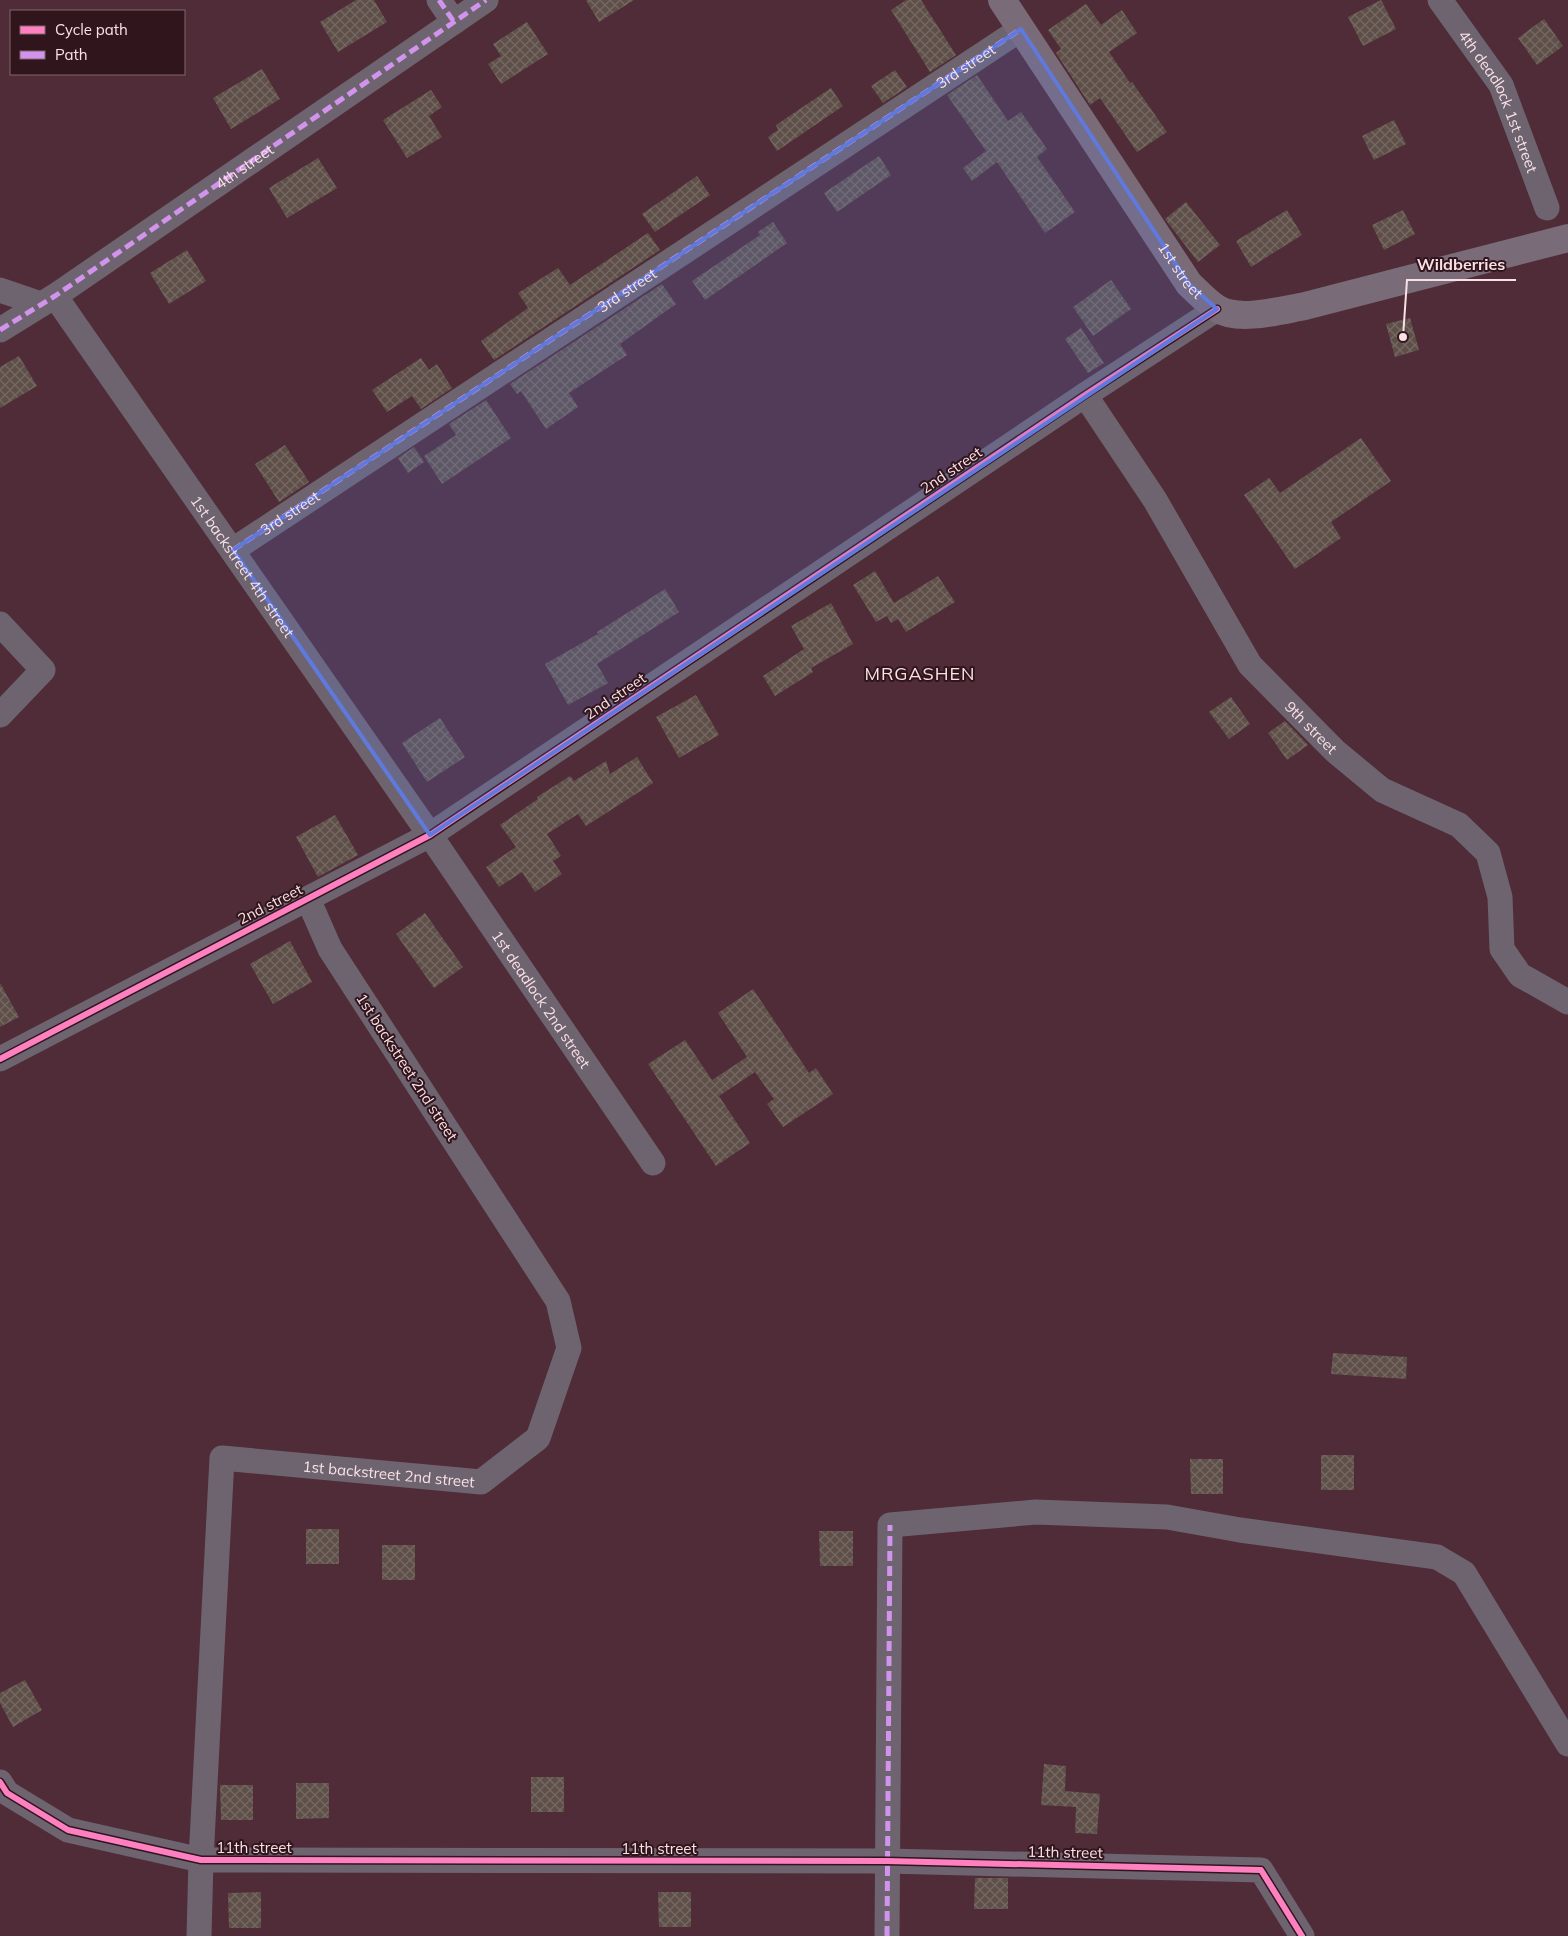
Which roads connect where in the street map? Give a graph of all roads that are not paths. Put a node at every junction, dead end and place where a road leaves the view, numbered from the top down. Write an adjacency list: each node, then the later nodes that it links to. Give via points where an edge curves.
1 (439, 0): 5 (street)
2 (486, 0): 5 (street, 4th street)
3 (1002, 0): 6 (main road, 1st street)
4 (1440, 0): 7 (street, 4th deadlock 1st street, via 1501,85)
5 (454, 22): 10 (street, 4th street)
6 (1021, 29): 11 (main road, 1st street, via 1189,284); 14 (street, 3rd street)
7 (1547, 208)
8 (1568, 238): 11 (main road, 1st street, via 1305,306 1261,314 1229,314)
9 (0, 290): 10 (street)
10 (48, 300): 12 (street, 4th street); 14 (street, 1st backstreet 4th street)
11 (1218, 309): 13 (street, 2nd street)
12 (0, 330)
13 (1085, 395): 17 (street, 2nd street); 19 (street, 9th street, via 1155,500 1250,665 1335,751 1382,790 1459,824 1488,853 1500,897 1502,948 1520,975)
14 (232, 550): 17 (street, 1st backstreet 4th street)
15 (0, 624): 16 (street, via 42,670)
16 (0, 715)
17 (430, 835): 18 (street, 2nd street); 21 (street, 1st deadlock 2nd street)
18 (308, 899): 20 (street, 2nd street); 24 (street, 1st backstreet 2nd street, via 330,949 558,1301 569,1348 538,1438 481,1482 222,1458)
19 (1568, 1002)
20 (0, 1059)
21 (653, 1163)
22 (1568, 1744): 25 (street, via 1464,1574 1436,1557 1167,1517 1036,1512 890,1525)
23 (0, 1782): 24 (street, 11th street, via 8,1794 68,1830)
24 (201, 1860): 25 (street, 11th street); 26 (street)
25 (887, 1861): 27 (street); 28 (street, 11th street, via 1261,1870)
26 (199, 1936)
27 (887, 1936)
28 (1302, 1936)

